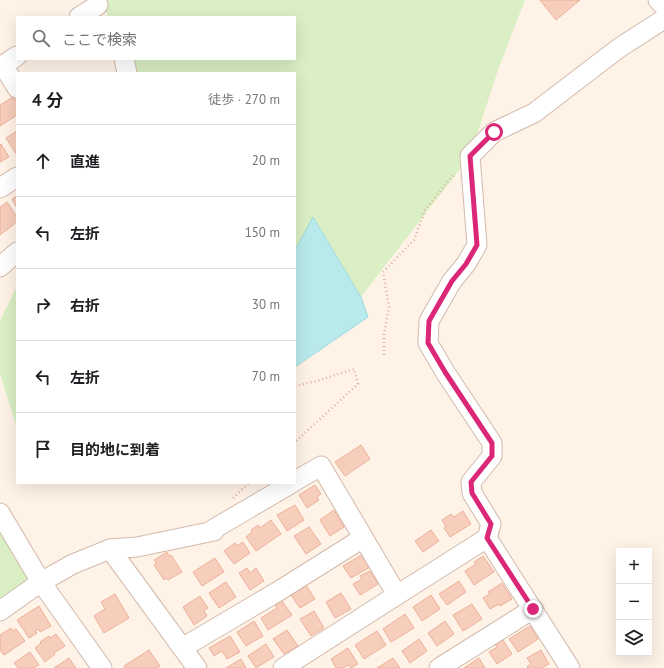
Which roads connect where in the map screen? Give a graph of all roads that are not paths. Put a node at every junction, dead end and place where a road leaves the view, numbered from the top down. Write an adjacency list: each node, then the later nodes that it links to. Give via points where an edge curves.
1 (658, 0): 2 (street)
2 (664, 6)
3 (99, 7): 4 (street)
4 (81, 16)
5 (664, 19): 18 (street, via 619,48 534,113 494,132 470,156 477,245 429,321 428,343 492,443 492,456 471,482 472,493 491,524)
6 (124, 60): 8 (street)
7 (7, 62): 9 (street)
8 (127, 72)
9 (16, 85)
10 (16, 178): 11 (street)
11 (0, 188)
12 (16, 253): 13 (street)
13 (0, 267)
14 (296, 480): 17 (street, via 321,466)
15 (290, 484): 19 (street, via 212,530 214,531 137,547)
16 (0, 514): 20 (street)
17 (363, 538): 21 (street); 24 (street, via 278,592)
18 (487, 538): 21 (street); 22 (street)
19 (110, 549): 20 (street, via 73,564); 24 (street)
20 (41, 582): 23 (street); 25 (street)
21 (397, 594): 27 (street)
22 (533, 609): 28 (street); 29 (street)
23 (0, 611)
24 (182, 648): 26 (street)
25 (102, 668)
26 (198, 668)
27 (283, 668)
28 (438, 668)
29 (570, 668)

